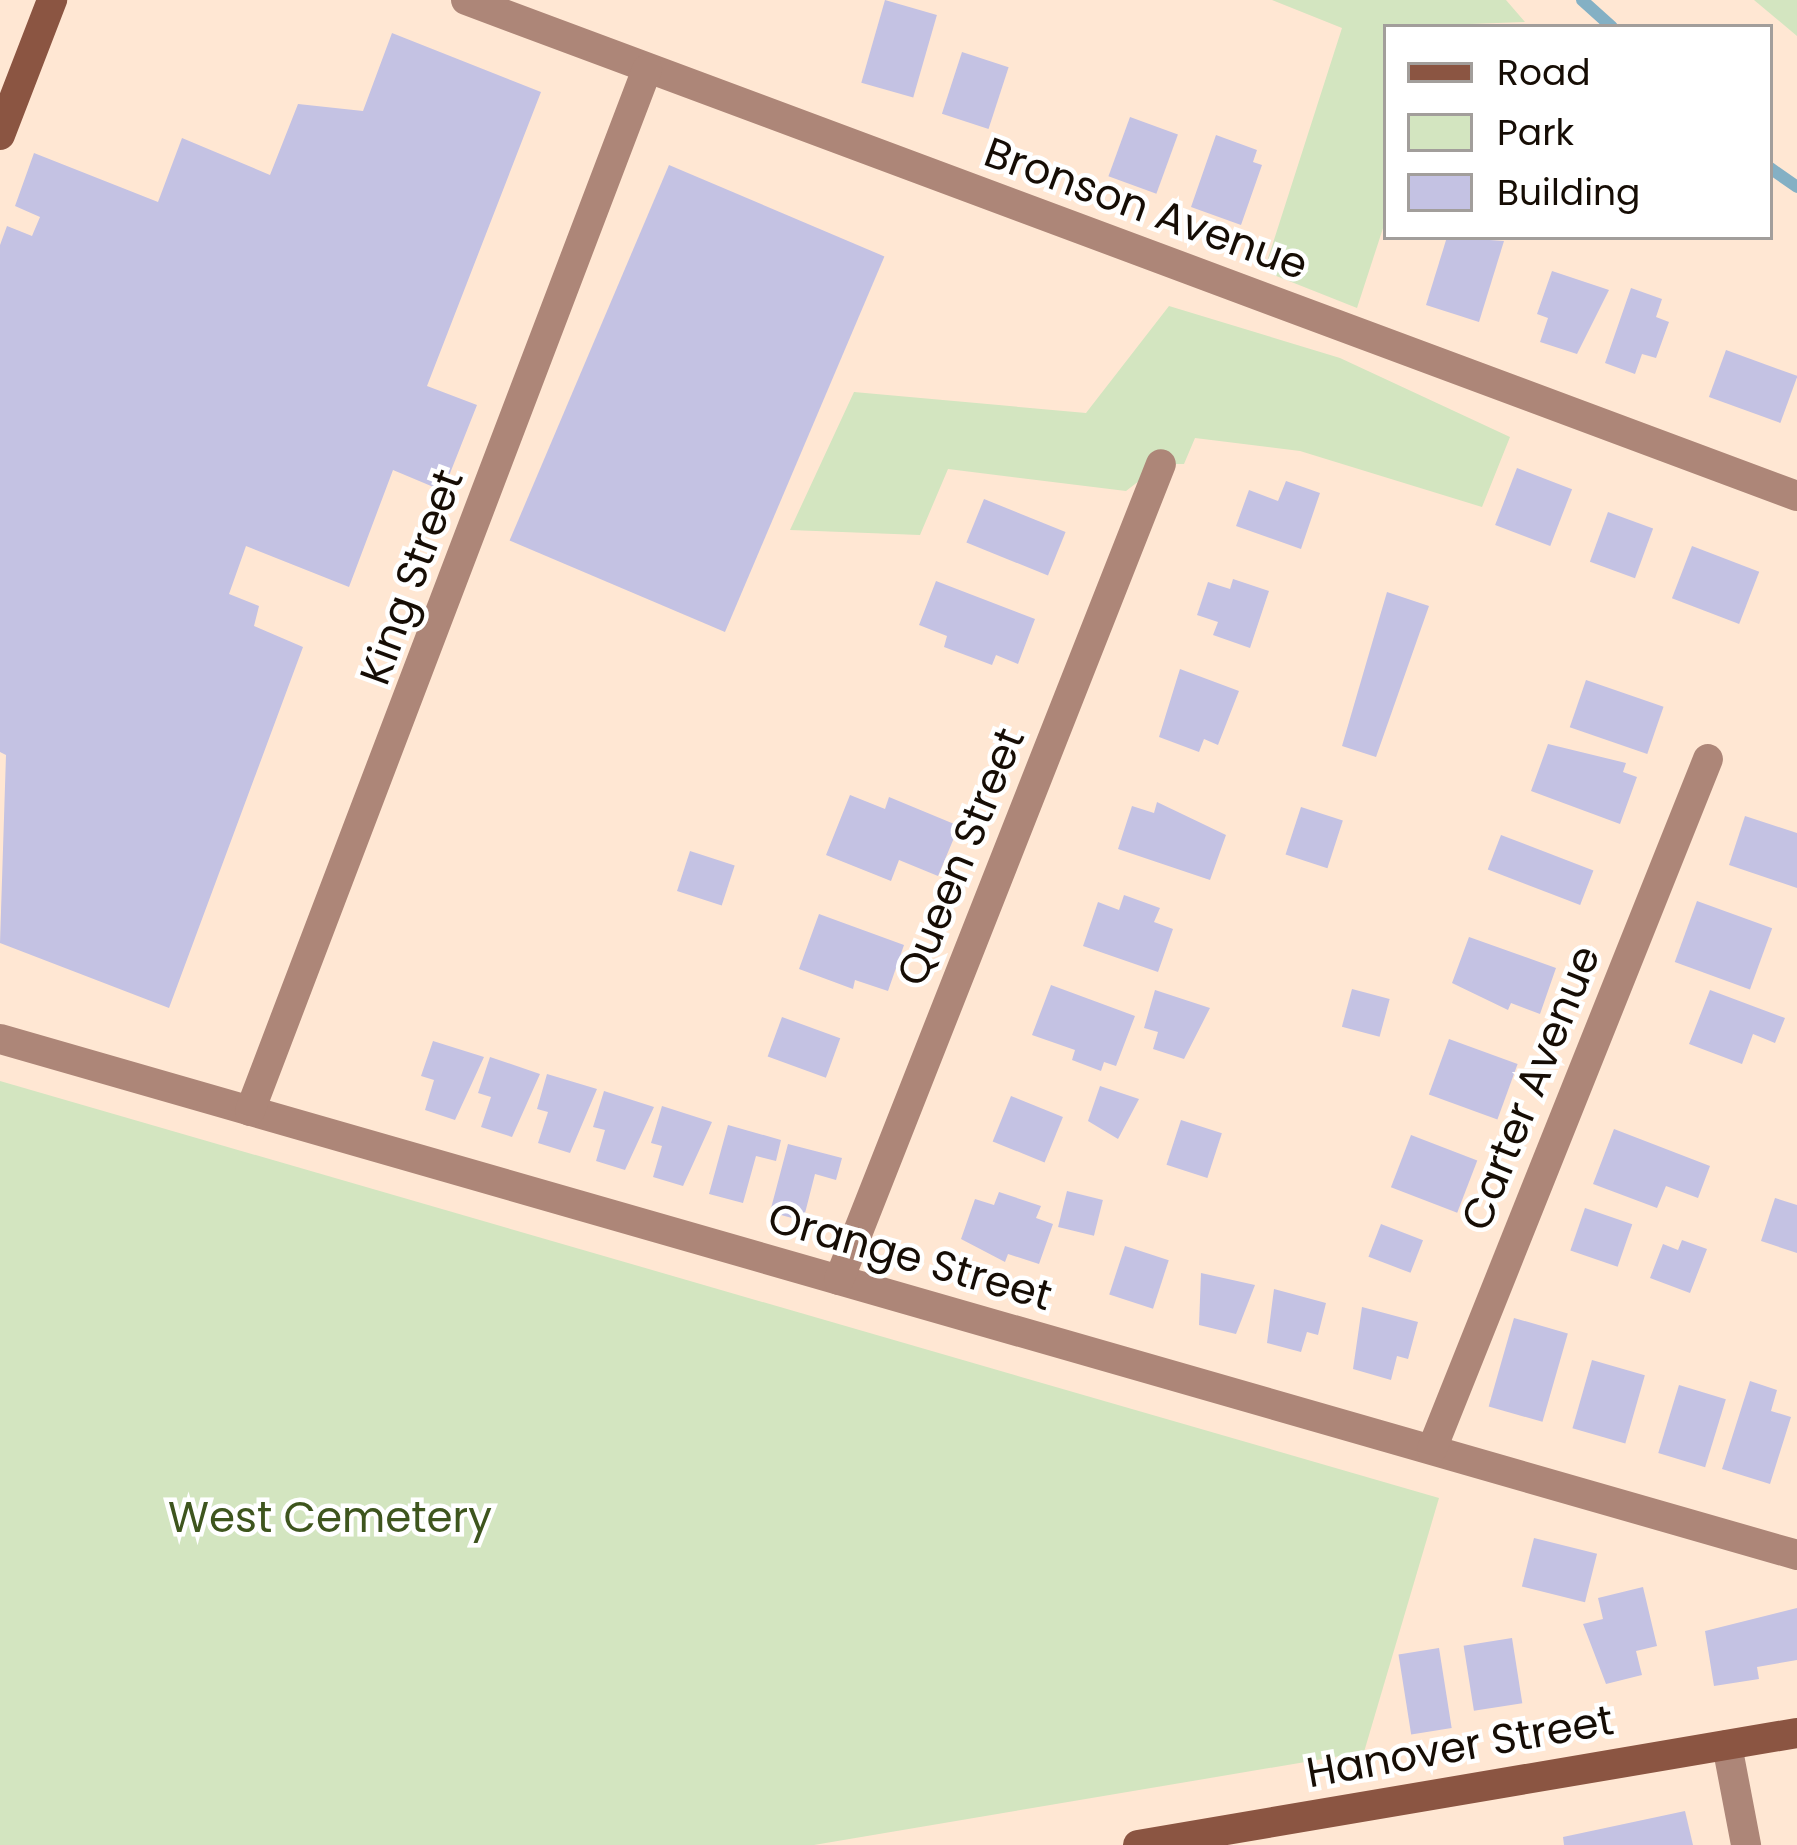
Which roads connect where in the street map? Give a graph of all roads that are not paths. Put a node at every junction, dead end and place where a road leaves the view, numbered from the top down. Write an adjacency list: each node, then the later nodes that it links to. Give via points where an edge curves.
1 (52, 0): 4 (main road)
2 (466, 0): 3 (street, Bronson Avenue)
3 (647, 68): 6 (street, Bronson Avenue); 9 (street, King Street)
4 (0, 135)
5 (1161, 464): 10 (street, Queen Street)
6 (1797, 496)
7 (1708, 759): 11 (street, Carter Avenue)
8 (0, 1039): 9 (street, Orange Street)
9 (250, 1111): 10 (street, Orange Street)
10 (839, 1280): 11 (street, Orange Street)
11 (1432, 1449): 12 (street, Orange Street)
12 (1797, 1555)
13 (1797, 1733): 14 (main road, Hanover Street)
14 (1727, 1745): 15 (main road, Hanover Street); 17 (street)
15 (1175, 1842): 16 (main road, Hanover Street)
16 (1138, 1845)
17 (1746, 1845)

